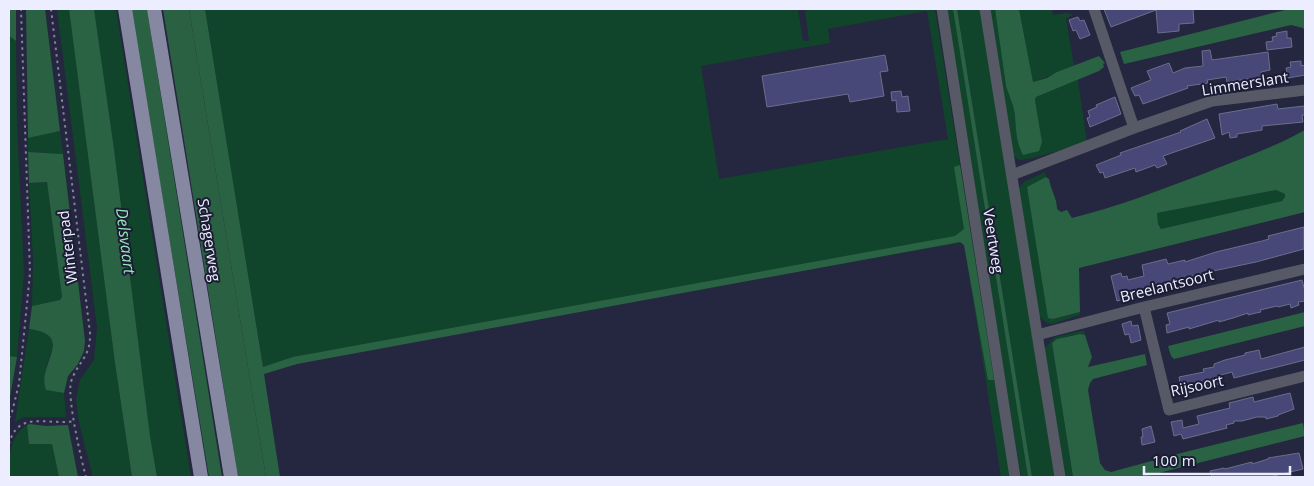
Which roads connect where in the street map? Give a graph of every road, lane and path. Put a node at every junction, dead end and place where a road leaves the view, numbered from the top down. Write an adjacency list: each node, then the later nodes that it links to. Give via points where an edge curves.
1 (21, 9): 15 (path, via 30,274 19,384)
2 (51, 9): 16 (path, Winterpad, via 90,333 89,350 70,388)
3 (125, 9): 19 (main road)
4 (154, 9): 20 (main road, Schagerweg)
5 (942, 9): 21 (street, Veertweg)
6 (985, 9): 10 (street)
7 (1094, 9): 9 (street)
8 (1305, 90): 9 (street, Limmerslant, via 1212,101)
9 (1134, 128): 10 (street, Limmerslant)
10 (1012, 175): 13 (street)
11 (1305, 269): 12 (street, Breelantsoort)
12 (1144, 307): 13 (street, Breelantsoort); 14 (street, Rijsoort, via 1169,410)
13 (1037, 335): 22 (street)
14 (1305, 378)
15 (9, 418)
16 (75, 421): 17 (path, via 24,424 14,431); 18 (path, Winterpad)
17 (9, 444)
18 (86, 477)
19 (202, 477)
20 (231, 477)
21 (1016, 477)
22 (1060, 477)

